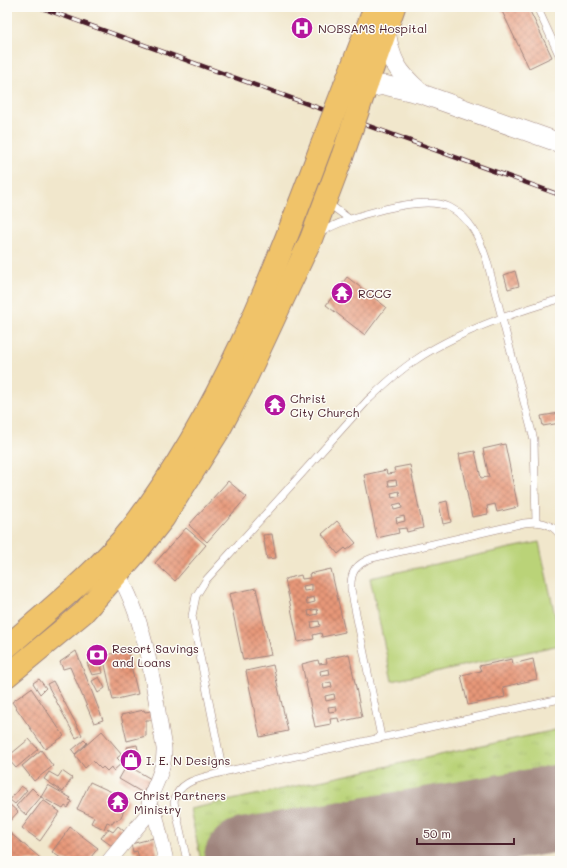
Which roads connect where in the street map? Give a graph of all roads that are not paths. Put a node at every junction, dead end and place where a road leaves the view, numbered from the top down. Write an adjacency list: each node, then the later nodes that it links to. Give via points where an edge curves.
1 (374, 7): 6 (main road)
2 (394, 7): 4 (main road)
3 (537, 7): 5 (lane)
4 (386, 30): 6 (main road); 7 (street, via 395,65 407,81)
5 (560, 57)
6 (358, 89): 7 (street, via 384,85); 9 (main road, bridge, via 342,157); 17 (main road, bridge, via 321,147 270,282 186,449 131,528 99,565)
7 (422, 94): 8 (street)
8 (560, 143)
9 (328, 196): 10 (lane, via 333,207); 11 (main road)
10 (348, 218): 11 (lane); 13 (lane, via 386,209 430,203 448,206 460,214 479,237)
11 (311, 239): 16 (main road, via 218,432 163,519)
12 (560, 299): 13 (lane)
13 (503, 319): 14 (lane, via 534,440); 21 (lane, via 432,350 392,378 362,406 206,580 193,604 192,616)
14 (536, 522): 15 (lane, via 549,525); 20 (lane, via 372,558 361,563 354,572 351,589)
15 (560, 535)
16 (118, 574): 18 (main road, via 83,613); 22 (street, via 128,590 137,618 150,669 164,748 163,770 149,800)
17 (7, 647)
18 (7, 676)
19 (560, 699): 20 (lane)
20 (381, 737): 21 (lane)
21 (223, 772): 25 (lane, via 186,782 175,794 174,802)
22 (152, 809): 23 (street); 24 (street)
23 (109, 861)
24 (166, 861)
25 (187, 861)

